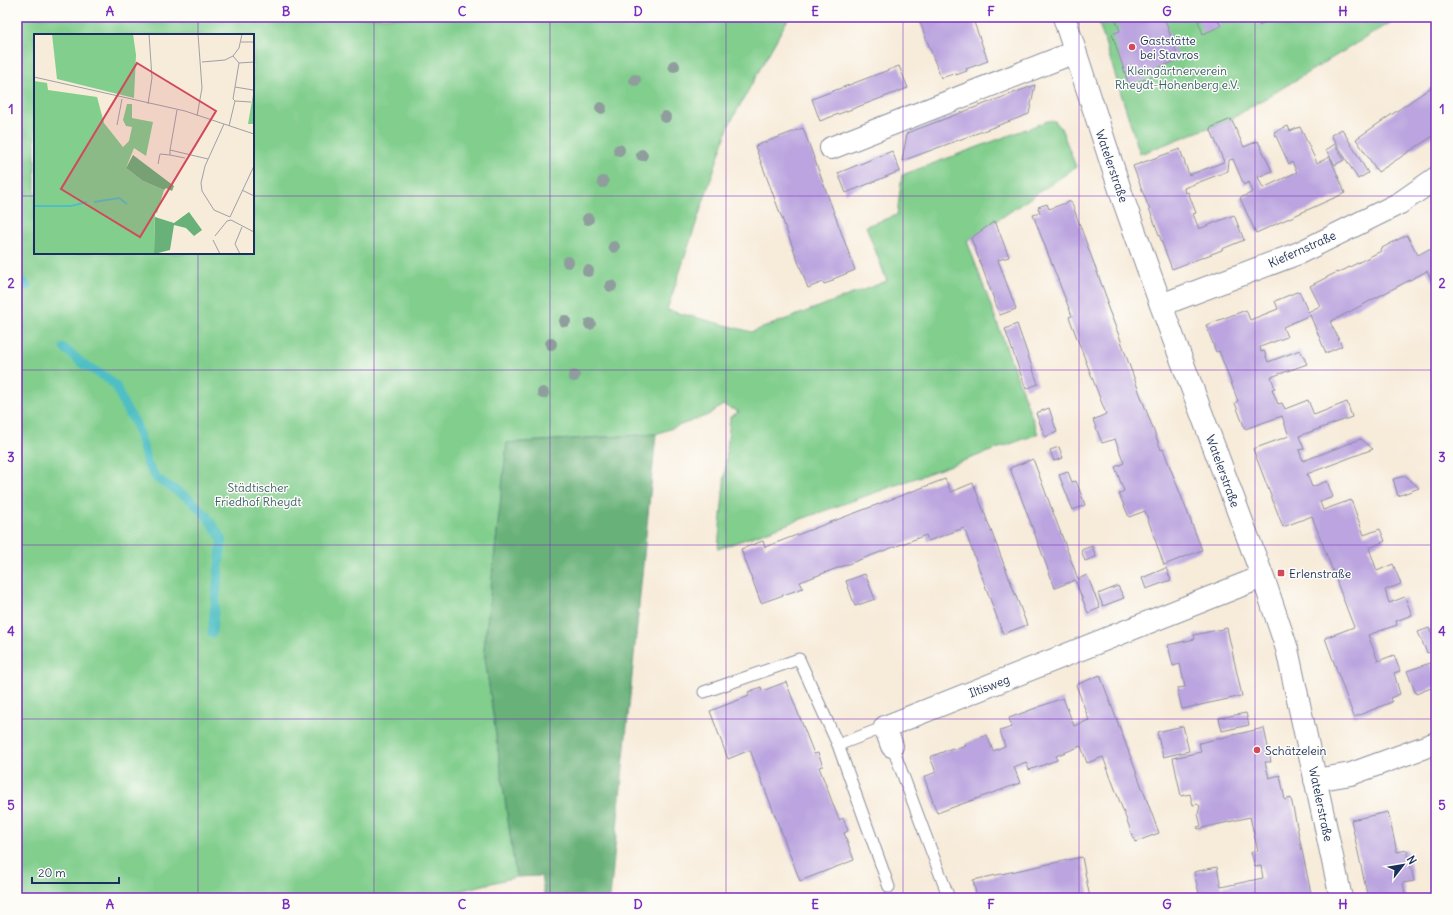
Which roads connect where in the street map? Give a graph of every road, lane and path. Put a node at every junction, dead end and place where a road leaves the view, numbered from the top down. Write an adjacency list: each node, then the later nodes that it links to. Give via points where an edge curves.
1 (1064, 17): 2 (street, Watelerstraße)
2 (1074, 52): 3 (street); 5 (street, Watelerstraße)
3 (831, 148)
4 (1436, 178): 5 (street, Kiefernstraße, via 1400,203 1299,253)
5 (1161, 305): 6 (street, Watelerstraße)
6 (1262, 577): 8 (street, Iltisweg); 11 (street, Watelerstraße, via 1286,649)
7 (704, 692): 10 (lane, via 799,659)
8 (888, 736): 10 (lane); 13 (lane)
9 (1436, 743): 11 (street, via 1351,774)
10 (838, 745): 12 (lane)
11 (1315, 780): 14 (street, Watelerstraße)
12 (889, 887)
13 (949, 898)
14 (1341, 898)

